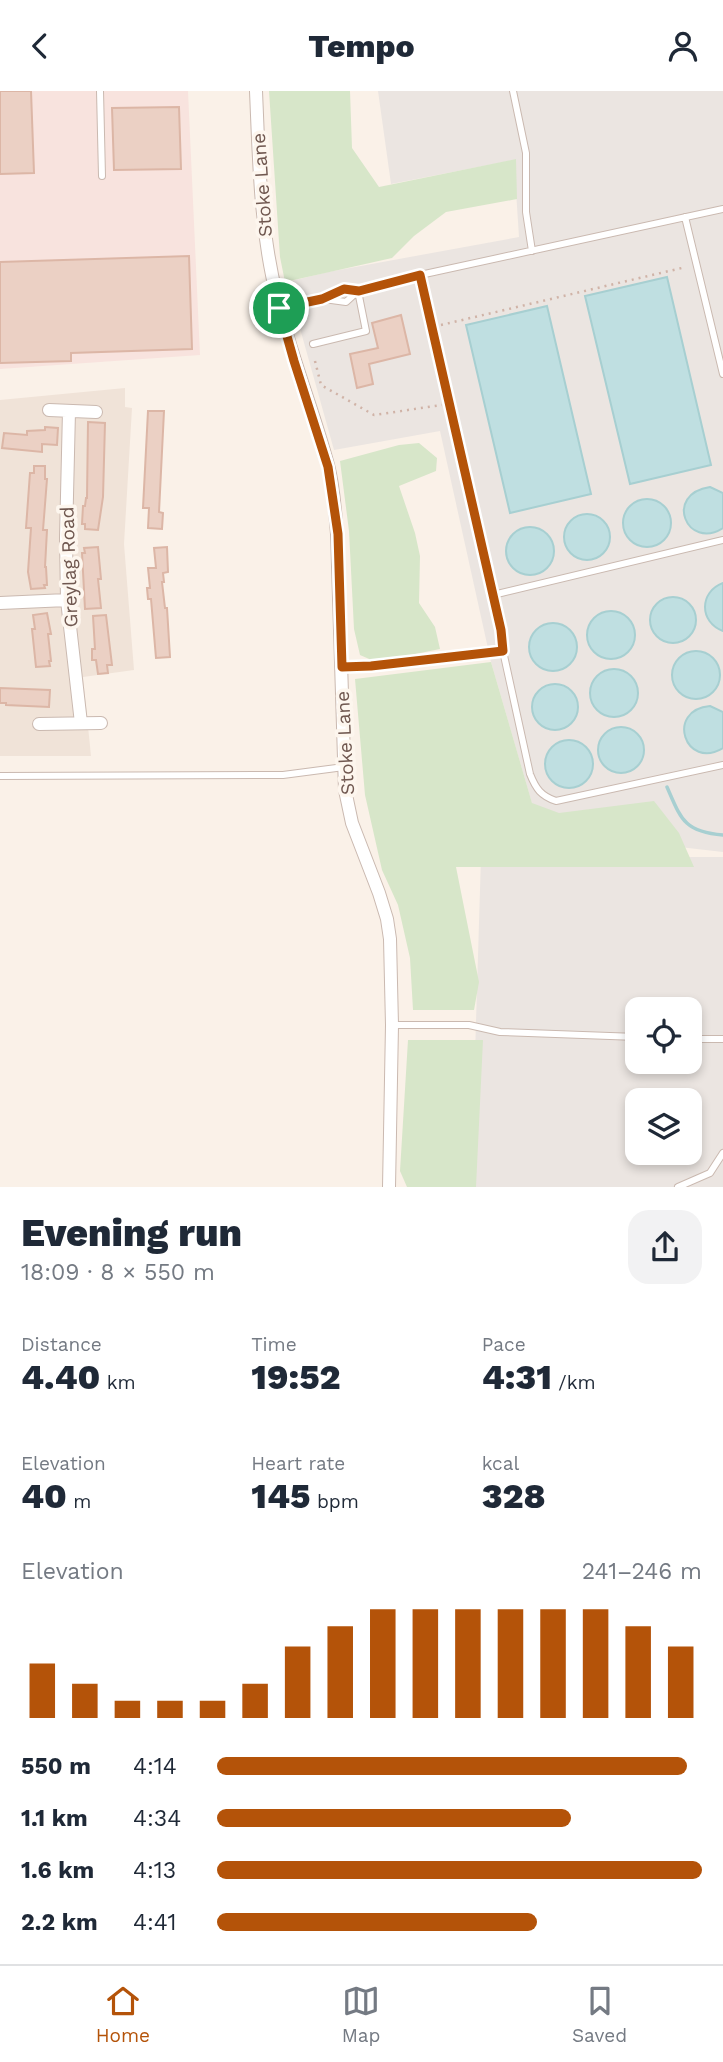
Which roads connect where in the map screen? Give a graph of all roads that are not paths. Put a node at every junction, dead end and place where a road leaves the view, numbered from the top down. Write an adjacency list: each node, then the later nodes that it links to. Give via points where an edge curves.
1 (100, 91): 4 (lane)
2 (256, 91): 11 (street, Stoke Lane, via 264,227)
3 (513, 91): 7 (lane, via 526,153 526,212)
4 (102, 176)
5 (723, 209): 6 (lane)
6 (685, 217): 7 (lane); 13 (lane)
7 (532, 251): 8 (lane)
8 (420, 275): 9 (lane); 18 (lane)
9 (359, 291): 10 (lane, via 344,289); 10 (lane, via 346,302); 12 (lane, via 366,331)
10 (322, 299): 11 (lane)
11 (279, 308): 22 (street, Stoke Lane, via 328,467 338,534)
12 (313, 344)
13 (723, 375)
14 (49, 410): 15 (street)
15 (69, 411): 16 (street); 19 (street, Greylag Road)
16 (96, 411)
17 (723, 540): 18 (lane)
18 (493, 595): 21 (lane)
19 (67, 600): 20 (street); 23 (street, Greylag Road)
20 (0, 603)
21 (503, 651): 22 (lane); 26 (lane, via 530,774 545,797 577,797)
22 (342, 667): 27 (street, Stoke Lane)
23 (81, 723): 24 (street); 25 (street)
24 (101, 723)
25 (39, 724)
26 (723, 765)
27 (345, 767): 28 (lane, via 283,775); 29 (street, Stoke Lane, via 352,823 387,919)
28 (0, 776)
29 (393, 1025): 30 (lane, via 469,1025 500,1032); 34 (street, Stoke Lane)
30 (625, 1037)
31 (702, 1039): 32 (lane)
32 (723, 1039)
33 (723, 1153): 35 (lane, via 710,1173)
34 (389, 1187)
35 (678, 1187)

